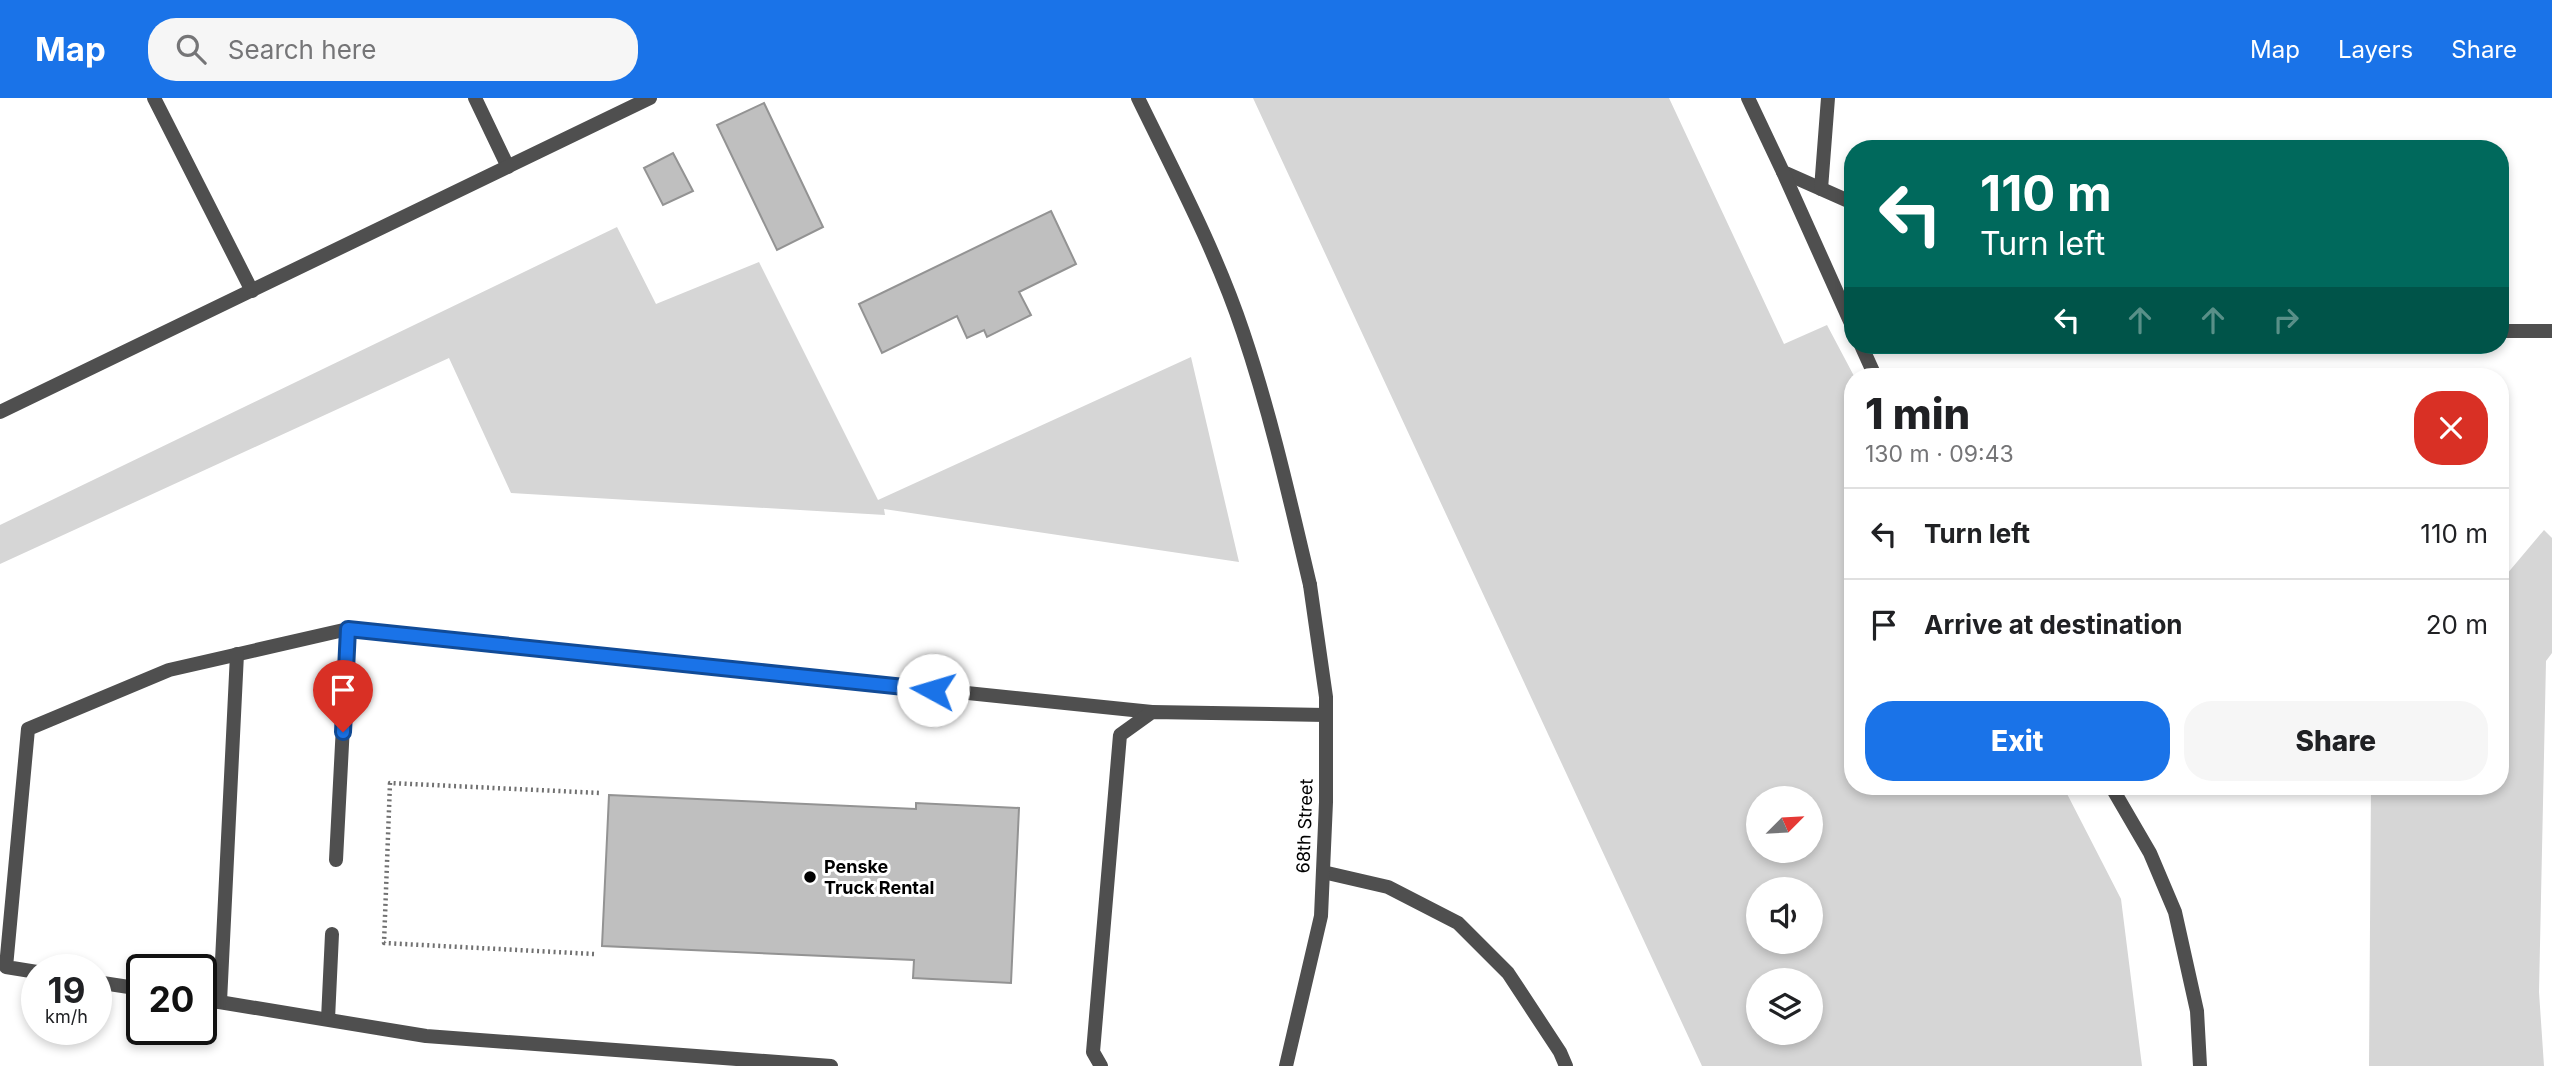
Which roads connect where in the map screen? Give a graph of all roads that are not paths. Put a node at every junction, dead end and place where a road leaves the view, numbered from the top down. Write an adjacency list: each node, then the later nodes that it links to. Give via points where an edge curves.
1 (155, 98): 11 (street)
2 (475, 98): 7 (street)
3 (650, 98): 7 (street)
4 (1138, 98): 19 (street, 68th Street, via 1194,212 1242,329 1274,430 1310,585)
5 (1748, 98): 8 (street)
6 (1828, 98): 9 (street)
7 (508, 167): 11 (street)
8 (1783, 172): 9 (street); 12 (street)
9 (1821, 189): 10 (street)
10 (1844, 199)
11 (252, 291): 15 (street)
12 (1844, 308)
13 (2509, 331): 14 (street)
14 (2552, 331)
15 (0, 412)
16 (348, 629): 17 (street); 18 (street); 21 (street)
17 (237, 654): 24 (street, via 169,670 28,729 6,967); 26 (street)
18 (1152, 712): 19 (street); 29 (street, via 1120,735 1093,1052)
19 (1326, 715): 22 (street, 68th Street)
20 (2116, 795): 32 (street, via 2150,852 2175,912 2197,1011)
21 (336, 860)
22 (1322, 872): 30 (street, 68th Street, via 1321,916); 31 (street, via 1388,887 1458,923 1508,973)
23 (332, 934): 27 (street)
24 (21, 969)
25 (217, 1002): 26 (street)
26 (220, 1002): 27 (street)
27 (328, 1019): 28 (street, via 426,1035)
28 (831, 1066)
29 (1101, 1066)
30 (1286, 1066)
31 (1566, 1066)
32 (2200, 1066)

